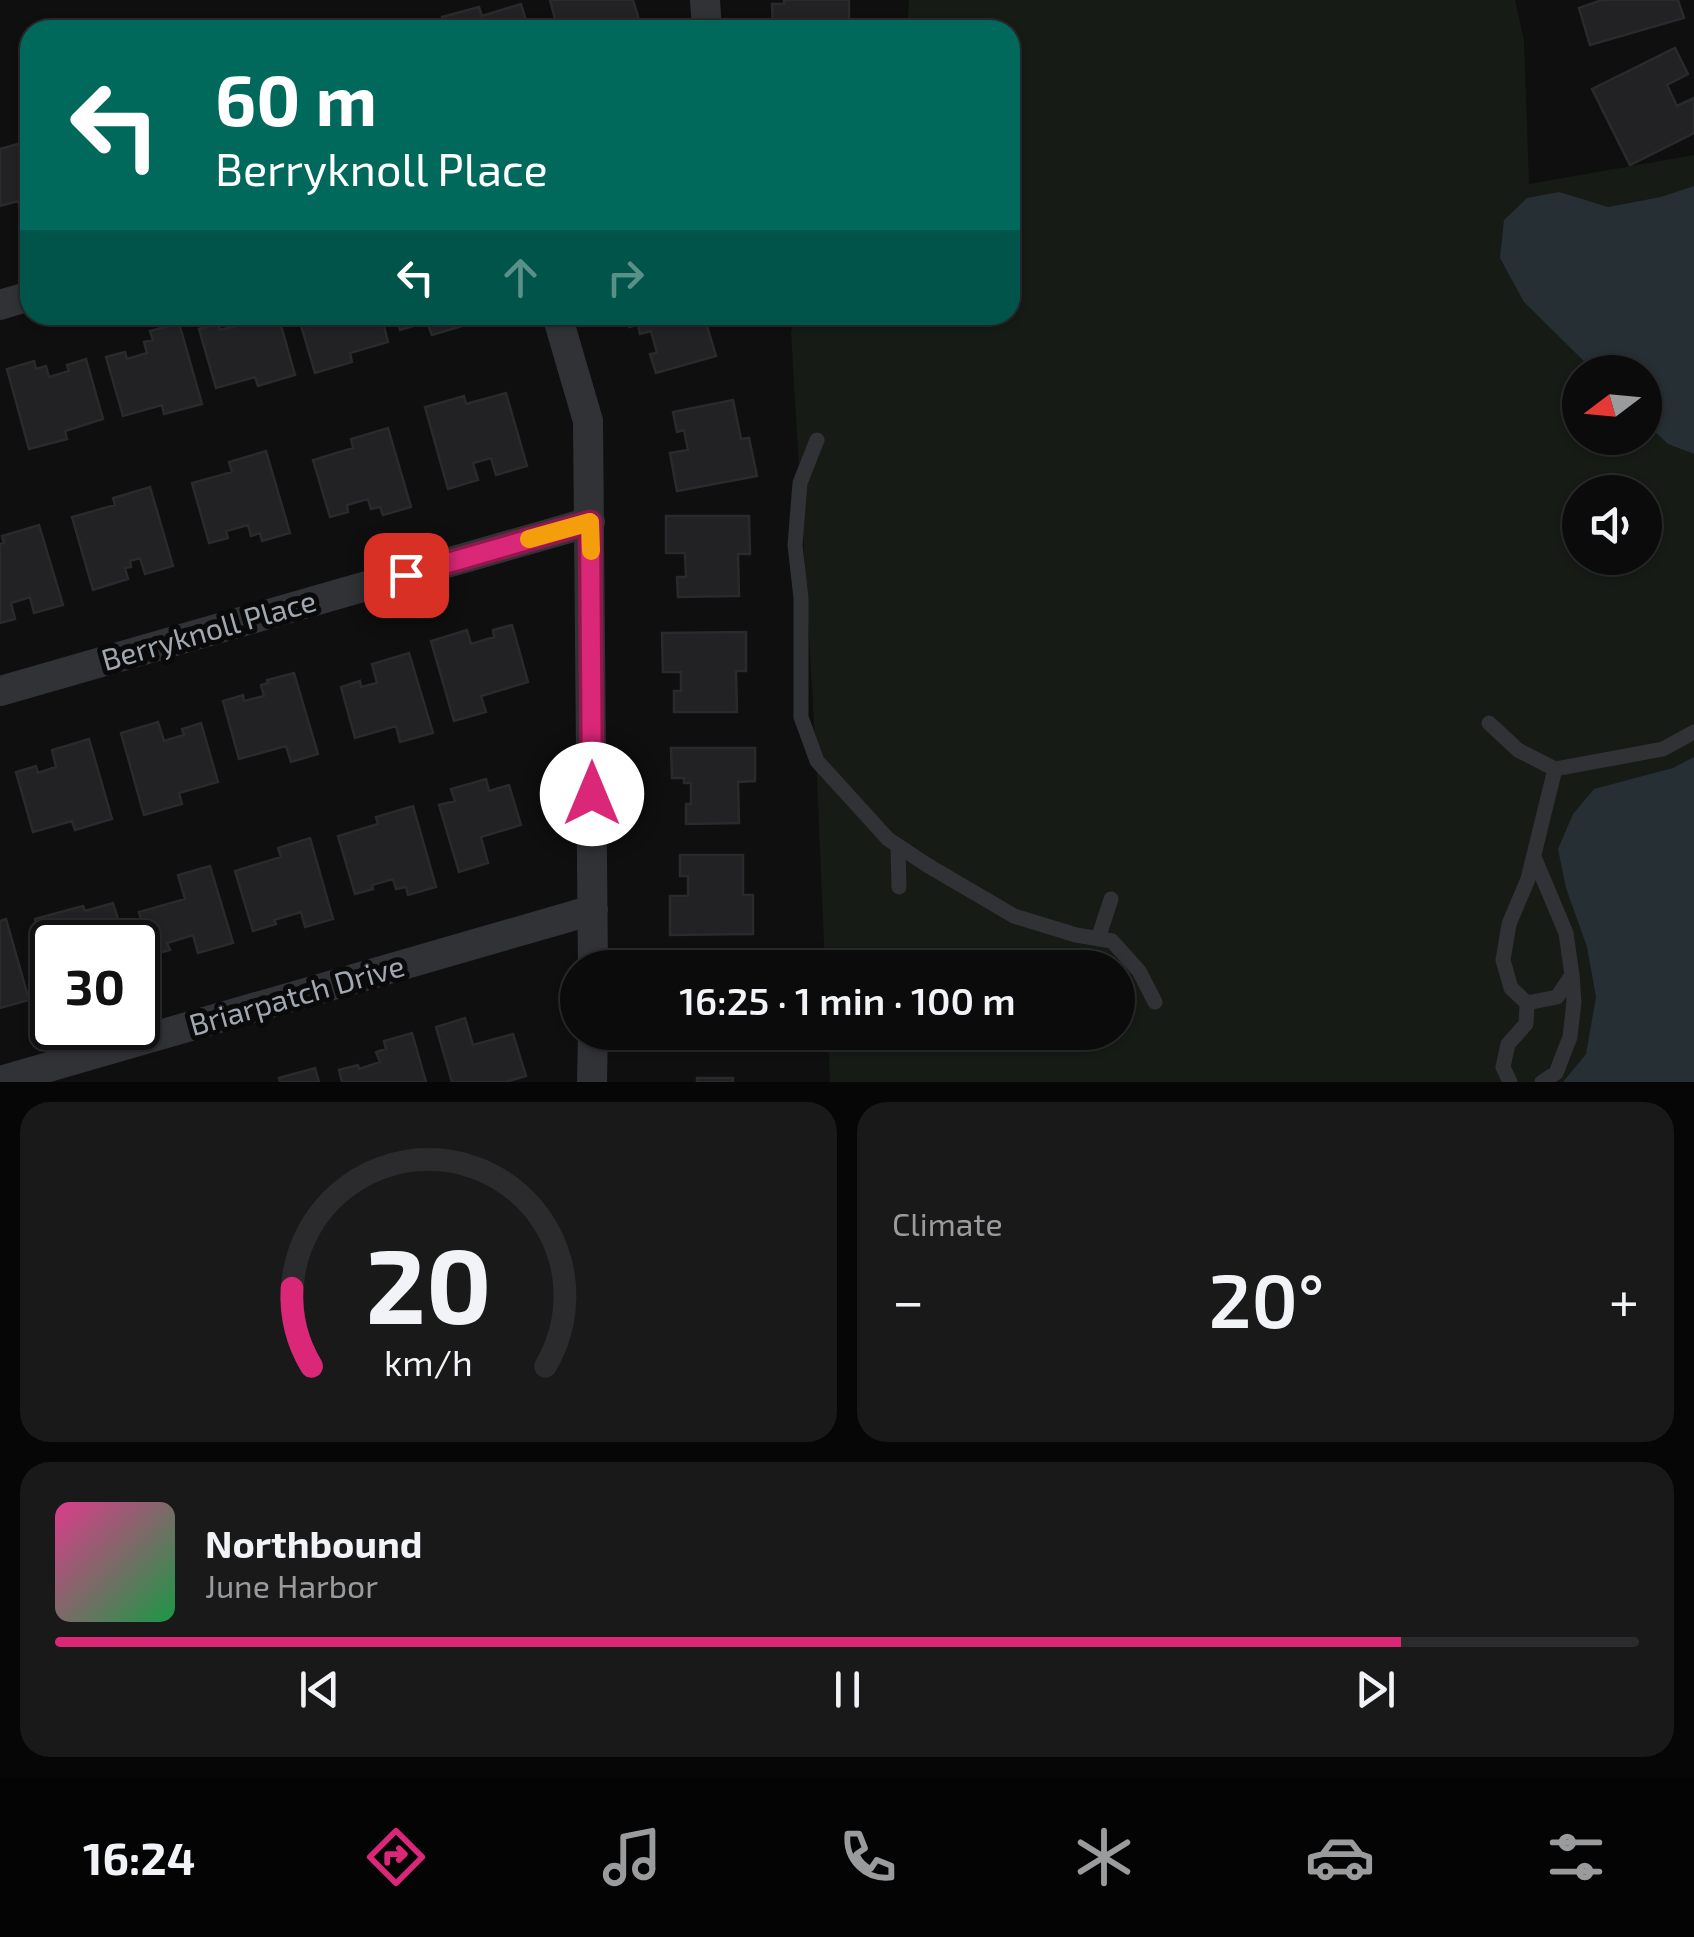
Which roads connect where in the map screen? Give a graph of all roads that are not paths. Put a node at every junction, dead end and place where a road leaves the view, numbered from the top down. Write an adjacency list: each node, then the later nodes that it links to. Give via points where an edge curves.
1 (560, 325): 3 (street, via 588,420)
2 (816, 440): 8 (lane, via 800,483 795,545 800,717 816,762)
3 (590, 522): 4 (street, Berryknoll Place); 12 (street)
4 (0, 691)
5 (1489, 724): 7 (lane, via 1518,750)
6 (1694, 732): 7 (lane, via 1663,749)
7 (1555, 769): 9 (lane)
8 (898, 846): 10 (lane); 13 (lane, via 1014,916)
9 (1534, 857): 15 (lane, via 1566,933); 17 (lane, via 1503,960 1511,988)
10 (900, 887)
11 (1112, 900): 13 (lane)
12 (593, 910): 14 (street); 19 (street, Briarpatch Drive)
13 (1098, 939): 16 (lane, via 1112,941)
14 (593, 950)
15 (1572, 975): 17 (lane, via 1557,997); 22 (lane, via 1570,1038 1556,1073)
16 (1155, 1002)
17 (1528, 1003): 21 (lane, via 1526,1024 1508,1044 1502,1066)
18 (592, 1050): 20 (street)
19 (0, 1081)
20 (592, 1082)
21 (1510, 1082)
22 (1542, 1082)

